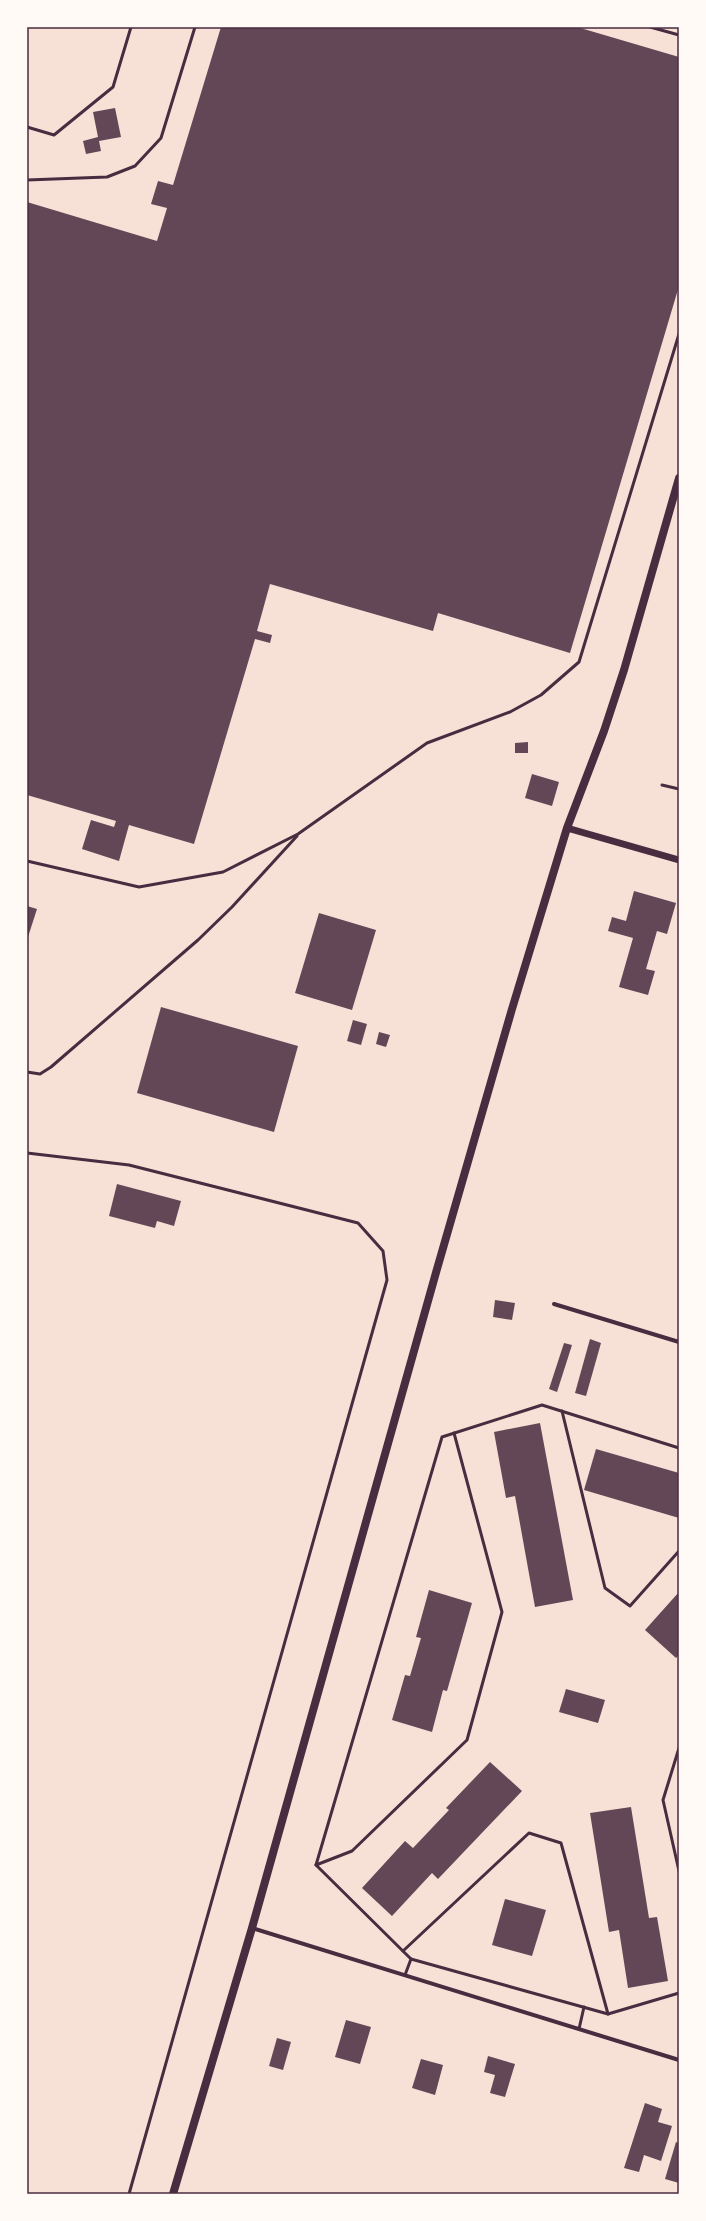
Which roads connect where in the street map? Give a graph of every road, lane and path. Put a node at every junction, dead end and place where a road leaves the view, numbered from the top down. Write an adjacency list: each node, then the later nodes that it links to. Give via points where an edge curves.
1 (131, 27): 5 (lane, via 113,87 54,135)
2 (195, 27): 6 (lane, via 161,138 135,166 108,177)
3 (650, 27): 4 (lane)
4 (679, 36)
5 (27, 127)
6 (27, 180)
7 (679, 334): 12 (lane, via 579,662 541,695 510,712 427,743)
8 (679, 478): 11 (main road, via 624,670)
9 (662, 785): 10 (lane)
10 (679, 789)
11 (567, 828): 13 (street); 26 (main road, via 437,1269)
12 (298, 834): 14 (lane, via 223,872 139,887); 15 (lane, via 232,907 198,940 51,1067 40,1074)
13 (679, 860)
14 (27, 861)
15 (27, 1072)
16 (27, 1153): 35 (lane, via 129,1165 358,1223 383,1251 387,1280)
17 (554, 1304): 18 (street)
18 (679, 1342)
19 (562, 1411): 20 (lane, via 542,1405); 21 (lane); 22 (lane, via 605,1588 630,1606)
20 (454, 1433): 24 (lane, via 442,1437); 24 (lane, via 502,1612 467,1740 352,1851)
21 (679, 1448)
22 (679, 1551)
23 (679, 1748): 25 (lane, via 663,1800)
24 (316, 1865): 27 (lane)
25 (679, 1871)
26 (252, 1928): 29 (street); 36 (main road)
27 (403, 1951): 28 (lane); 32 (lane, via 529,1833 561,1843)
28 (411, 1958): 29 (lane); 31 (lane)
29 (405, 1975): 33 (street)
30 (679, 1993): 32 (lane)
31 (584, 2007): 32 (lane); 33 (lane)
32 (608, 2014)
33 (579, 2029): 34 (street)
34 (679, 2060)
35 (129, 2194)
36 (173, 2194)

